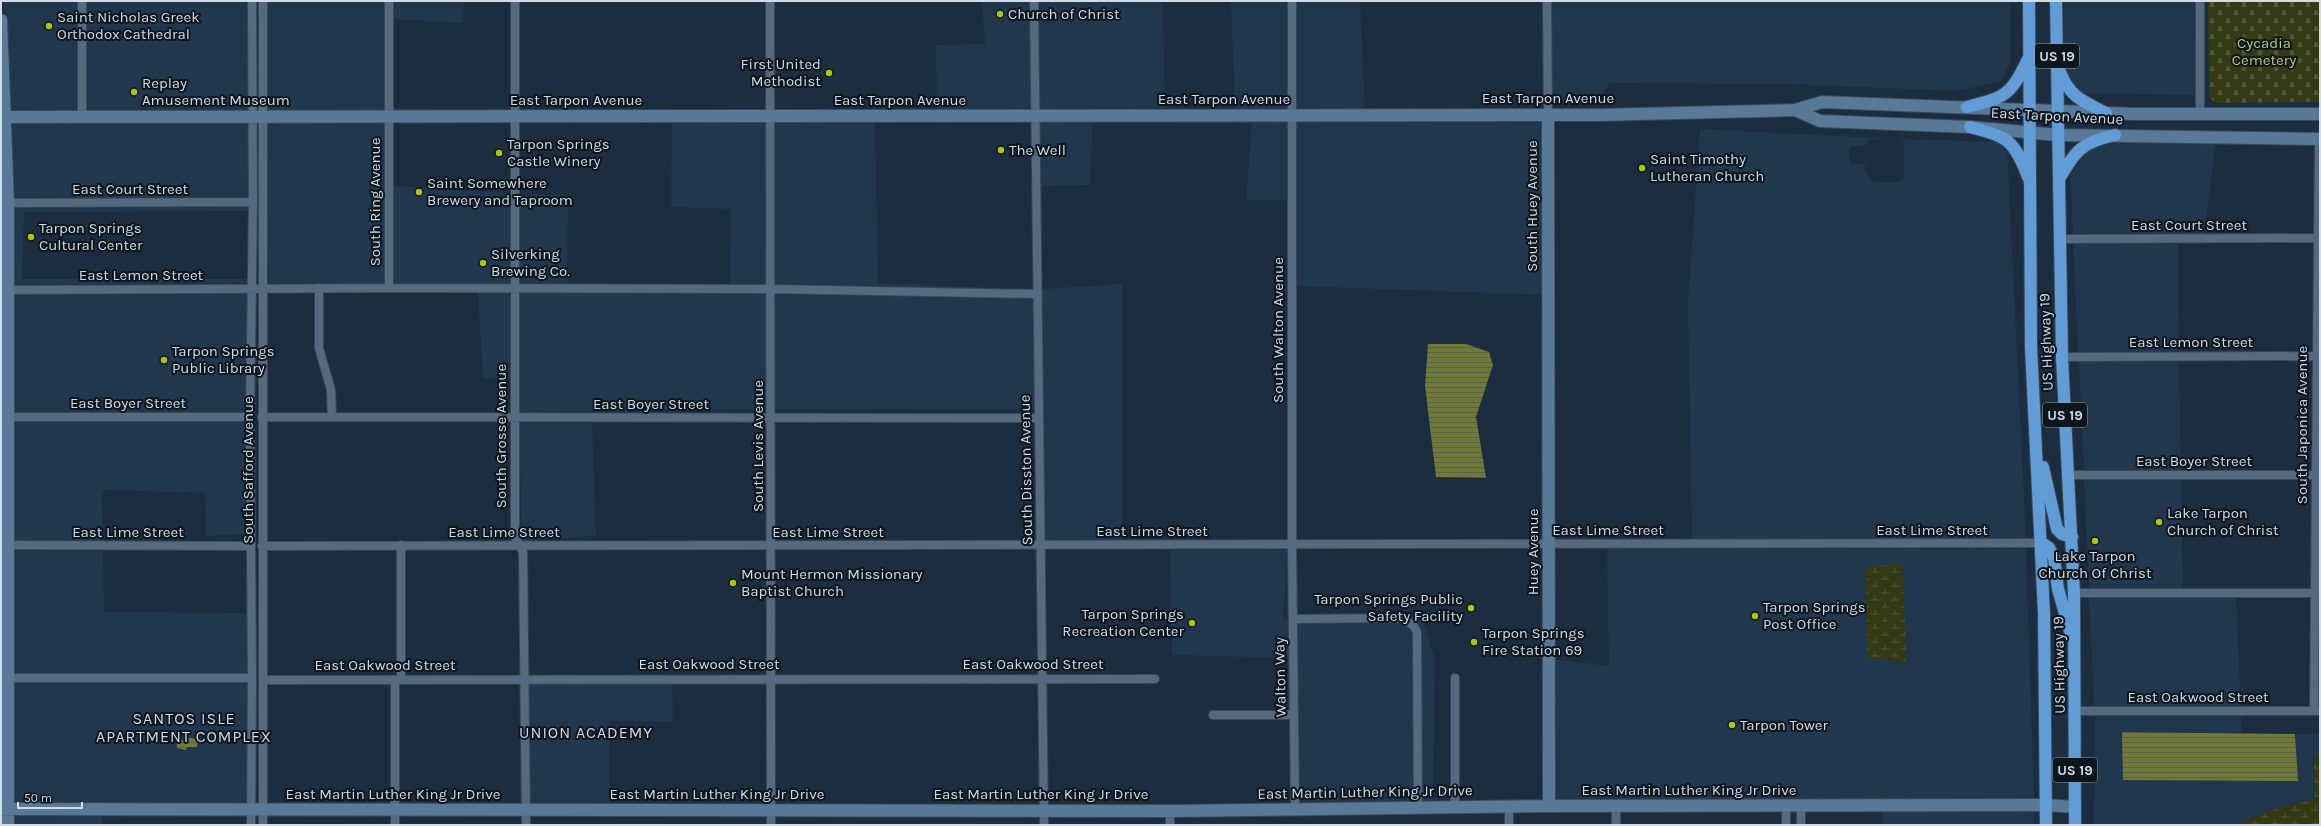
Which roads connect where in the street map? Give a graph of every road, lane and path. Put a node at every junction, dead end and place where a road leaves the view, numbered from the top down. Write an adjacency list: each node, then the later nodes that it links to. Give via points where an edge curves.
1 (82, 1): 26 (street)
2 (252, 1): 27 (street)
3 (263, 1): 27 (street)
4 (389, 1): 28 (street, South Ring Avenue)
5 (515, 1): 29 (street, South Grosse Avenue)
6 (770, 1): 23 (street, South Levis Avenue)
7 (1034, 1): 30 (street, South Disston Avenue)
8 (1292, 1): 24 (street, South Walton Avenue)
9 (1548, 1): 21 (street)
10 (2030, 1): 14 (highway, US Highway 19 / US 19)
11 (2056, 1): 15 (highway, US Highway 19 / US 19)
12 (2200, 1): 25 (street)
13 (1, 20): 31 (main road)
14 (2030, 56): 16 (highway, via 2018,81 2009,92 1999,99); 17 (highway, US Highway 19 / US 19)
15 (2058, 66): 19 (highway, US Highway 19 / US 19); 20 (highway, via 2065,85 2075,97)
16 (1966, 107): 17 (main road, East Tarpon Avenue); 18 (main road, East Tarpon Avenue, via 1822,102)
17 (2031, 109): 19 (main road, East Tarpon Avenue); 33 (highway, US Highway 19 / US 19)
18 (1795, 110): 21 (main road, East Tarpon Avenue, via 1689,114); 32 (main road, East Tarpon Avenue, via 1820,121)
19 (2059, 110): 20 (main road, East Tarpon Avenue); 34 (highway, US Highway 19 / US 19)
20 (2106, 113): 25 (main road, East Tarpon Avenue)
21 (1548, 114): 24 (main road, East Tarpon Avenue); 51 (main road, South Huey Avenue)
22 (2320, 114): 25 (main road, East Tarpon Avenue)
23 (771, 115): 29 (main road, East Tarpon Avenue); 30 (main road, East Tarpon Avenue); 48 (street, South Levis Avenue)
24 (1292, 115): 30 (main road, East Tarpon Avenue); 70 (street, South Walton Avenue)
25 (2200, 115)
26 (82, 116): 27 (main road, East Tarpon Avenue); 31 (main road, East Tarpon Avenue)
27 (258, 116): 28 (main road, East Tarpon Avenue); 39 (street, South Safford Avenue); 44 (street, South Safford Avenue)
28 (388, 116): 29 (main road, East Tarpon Avenue); 46 (street, South Ring Avenue)
29 (515, 116): 47 (street, South Grosse Avenue)
30 (1036, 116): 50 (street, South Disston Avenue)
31 (3, 117): 40 (main road)
32 (1970, 127): 33 (main road, East Tarpon Avenue); 38 (highway, via 2006,139 2018,152)
33 (2031, 132): 34 (main road, East Tarpon Avenue); 38 (highway, US Highway 19 / US 19)
34 (2058, 135): 35 (main road, East Tarpon Avenue); 37 (highway, US Highway 19 / US 19)
35 (2115, 135): 36 (main road, East Tarpon Avenue, via 2293,139); 37 (highway, via 2095,139 2080,147)
36 (2320, 136): 41 (street, South Japonica Avenue)
37 (2058, 180): 42 (highway, US Highway 19 / US 19)
38 (2030, 183): 61 (highway, US Highway 19 / US 19, via 2031,347)
39 (253, 202): 40 (street, East Court Street); 43 (street, South Safford Avenue)
40 (4, 203): 49 (main road)
41 (2318, 238): 42 (street, East Court Street); 52 (street, South Japonica Avenue)
42 (2059, 239): 53 (highway, US Highway 19 / US 19)
43 (252, 288): 44 (street, East Lemon Street); 49 (street, East Lemon Street); 55 (street, South Safford Avenue)
44 (264, 288): 45 (street, East Lemon Street); 56 (street, South Safford Avenue)
45 (319, 288): 46 (street, East Lemon Street); 57 (street, via 319,348 331,390)
46 (388, 288): 47 (street, East Lemon Street)
47 (514, 288): 48 (street, East Lemon Street); 58 (street, South Grosse Avenue)
48 (772, 289): 50 (street, East Lemon Street); 59 (street, South Levis Avenue)
49 (4, 290): 54 (main road)
50 (1037, 294): 60 (street, South Disston Avenue)
51 (1548, 299): 66 (main road, Huey Avenue)
52 (2318, 356): 53 (street, East Lemon Street); 63 (street, South Japonica Avenue)
53 (2062, 357): 62 (highway, US Highway 19 / US 19)
54 (4, 417): 55 (street, East Boyer Street); 67 (main road)
55 (250, 417): 71 (street, South Safford Avenue)
56 (262, 417): 57 (street, East Boyer Street); 72 (street, South Safford Avenue)
57 (332, 417): 58 (street, East Boyer Street)
58 (514, 417): 59 (street, East Boyer Street); 73 (street, South Grosse Avenue, via 515,538)
59 (771, 418): 60 (street, East Boyer Street); 74 (street, South Levis Avenue)
60 (1039, 418): 69 (street, South Disston Avenue)
61 (2036, 443): 64 (highway, via 2052,501 2054,522 2062,534); 65 (highway, US Highway 19 / US 19)
62 (2068, 475): 63 (street, East Boyer Street); 64 (highway, US Highway 19 / US 19)
63 (2318, 475): 75 (street, South Japonica Avenue)
64 (2072, 537): 76 (highway, US Highway 19 / US 19)
65 (2042, 543): 66 (street, East Lime Street); 78 (highway, via 2049,548 2054,558 2058,589); 94 (highway, US Highway 19 / US 19)
66 (1550, 544): 70 (street, East Lime Street); 96 (main road, Huey Avenue)
67 (4, 545): 71 (street, East Lime Street); 79 (main road)
68 (401, 545): 72 (street, East Lime Street); 73 (street, East Lime Street); 84 (street)
69 (1041, 545): 70 (street, East Lime Street); 74 (street, East Lime Street); 82 (street, South Disston Avenue)
70 (1292, 545): 77 (street, Walton Way)
71 (250, 546): 80 (street, South Safford Avenue)
72 (262, 546): 87 (street, South Safford Avenue)
73 (519, 546): 74 (street, East Lime Street); 85 (street, South Grosse Avenue, via 523,552)
74 (772, 546): 81 (street, South Levis Avenue)
75 (2318, 592): 76 (street); 89 (street, South Japonica Avenue)
76 (2074, 593): 78 (highway, US Highway 19 / US 19)
77 (1293, 619): 91 (street, Walton Way); 98 (street, via 1401,618 1413,625 1417,632)
78 (2075, 650): 88 (highway, US Highway 19 / US 19)
79 (4, 678): 80 (street); 101 (main road)
80 (252, 678): 103 (street, South Safford Avenue)
81 (772, 678): 82 (street, East Oakwood Street); 85 (street, East Oakwood Street); 106 (street, South Levis Avenue)
82 (1043, 678): 86 (street, East Oakwood Street); 107 (street, South Disston Avenue)
83 (1455, 678): 99 (street)
84 (398, 679): 85 (street, East Oakwood Street); 87 (street, East Oakwood Street); 104 (street)
85 (524, 679): 105 (street, South Grosse Avenue)
86 (1155, 679)
87 (264, 680): 103 (street, South Safford Avenue)
88 (2076, 711): 89 (street, East Oakwood Street); 100 (highway, US Highway 19 / US 19)
89 (2317, 711)
90 (1213, 715): 91 (street)
91 (1294, 715): 102 (street, Walton Way)
92 (1786, 805): 93 (main road, East Martin Luther King Jr Drive); 97 (main road, East Martin Luther King Jr Drive); 119 (street)
93 (1801, 805): 94 (main road, East Martin Luther King Jr Drive); 120 (street)
94 (2045, 805): 100 (main road, East Martin Luther King Jr Drive); 121 (highway, US Highway 19 / US 19)
95 (1509, 806): 96 (main road, East Martin Luther King Jr Drive); 99 (main road, East Martin Luther King Jr Drive); 117 (street)
96 (1549, 806): 97 (main road, East Martin Luther King Jr Drive)
97 (1616, 806): 118 (street)
98 (1418, 807): 99 (main road, East Martin Luther King Jr Drive); 102 (main road, East Martin Luther King Jr Drive)
99 (1456, 807)
100 (2074, 807): 122 (highway, US Highway 19 / US 19)
101 (4, 809): 103 (main road, East Martin Luther King Jr Drive); 109 (main road)
102 (1295, 809): 108 (main road, East Martin Luther King Jr Drive)
103 (257, 810): 104 (main road, East Martin Luther King Jr Drive); 110 (street, South Safford Avenue); 111 (street, South Safford Avenue)
104 (395, 810): 105 (main road, East Martin Luther King Jr Drive); 112 (street)
105 (525, 810): 106 (main road, East Martin Luther King Jr Drive); 113 (street, South Grosse Avenue)
106 (771, 810): 107 (main road, East Martin Luther King Jr Drive); 114 (street, South Levis Avenue)
107 (1044, 810): 108 (main road, East Martin Luther King Jr Drive); 115 (street, South Disston Avenue)
108 (1170, 811): 116 (street)
109 (8, 825)
110 (251, 825)
111 (263, 825)
112 (395, 825)
113 (526, 825)
114 (771, 825)
115 (1044, 825)
116 (1170, 825)
117 (1509, 825)
118 (1616, 825)
119 (1786, 825)
120 (1801, 825)
121 (2046, 825)
122 (2075, 825)

